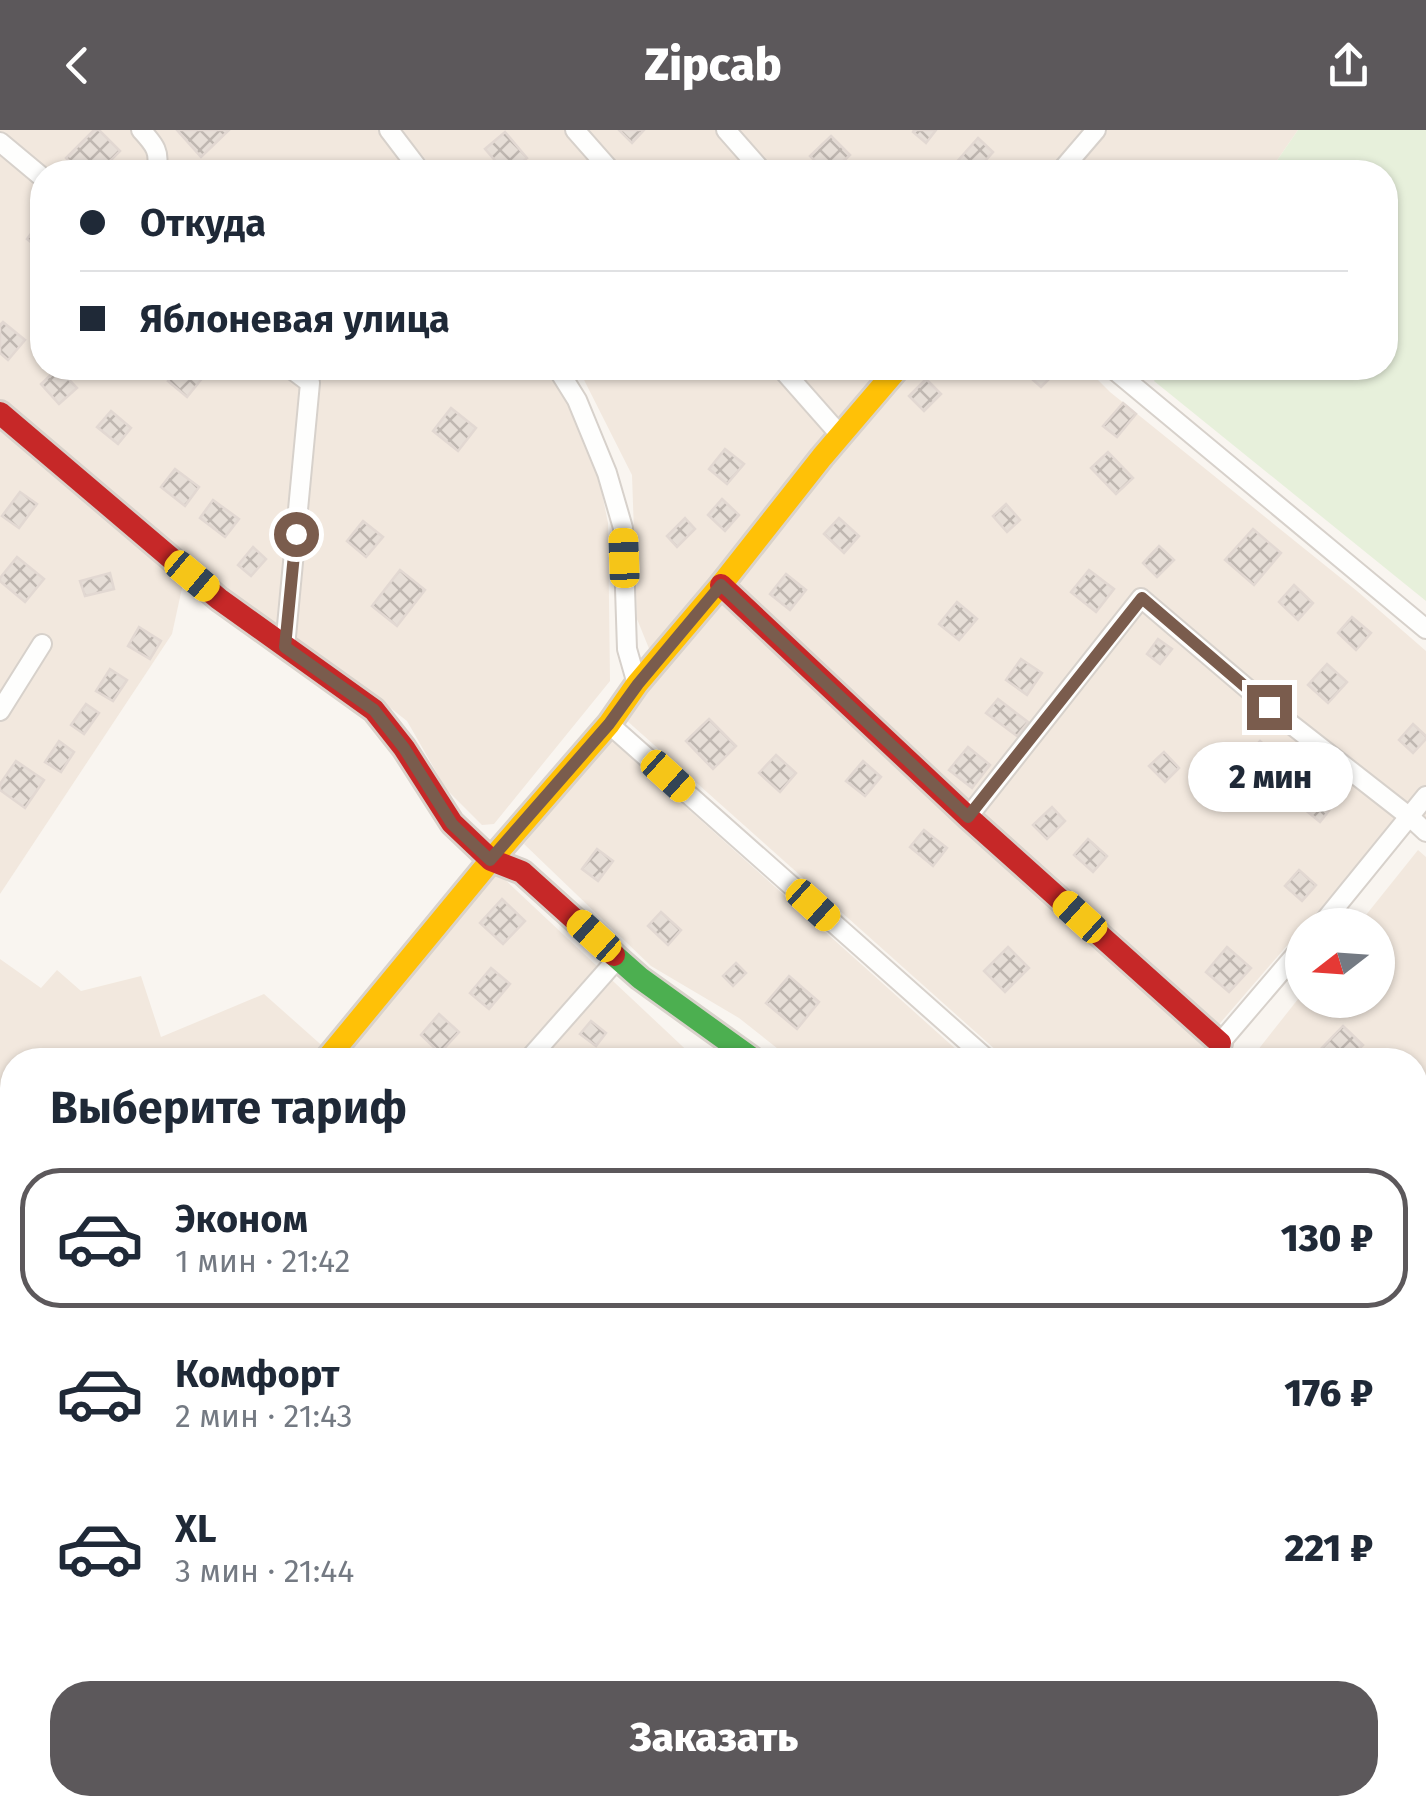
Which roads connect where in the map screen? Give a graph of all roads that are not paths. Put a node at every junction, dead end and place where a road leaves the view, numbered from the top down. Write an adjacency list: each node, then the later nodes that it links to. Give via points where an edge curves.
1 (141, 130): 7 (street, via 155,145)
2 (388, 130): 8 (street)
3 (575, 130): 9 (street)
4 (726, 130): 10 (street)
5 (1096, 130): 11 (street)
6 (0, 142): 12 (street)
7 (156, 160)
8 (411, 160)
9 (601, 160)
10 (752, 160)
11 (1070, 160)
12 (30, 167)
13 (306, 380): 23 (street)
14 (564, 380): 24 (street, via 623,528 627,650)
15 (791, 380): 19 (street)
16 (888, 380): 19 (street)
17 (1126, 380): 21 (street)
18 (0, 413): 23 (street)
19 (840, 436): 20 (street)
20 (721, 585): 24 (street); 28 (street)
21 (1426, 629)
22 (42, 644): 25 (street)
23 (285, 647): 31 (street, via 374,710 452,824)
24 (638, 684): 26 (street)
25 (0, 712)
26 (609, 724): 31 (street); 38 (street)
27 (1426, 796): 29 (street)
28 (968, 817): 29 (street, via 1142,598); 39 (street)
29 (1411, 818): 30 (street); 32 (street)
30 (1426, 832)
31 (490, 860): 33 (street, via 522,872); 35 (street)
32 (1335, 908)
33 (618, 958): 36 (street); 37 (street)
34 (1285, 968): 40 (street)
35 (336, 1048)
36 (539, 1048)
37 (737, 1048)
38 (974, 1048)
39 (1213, 1048)
40 (1218, 1048)

